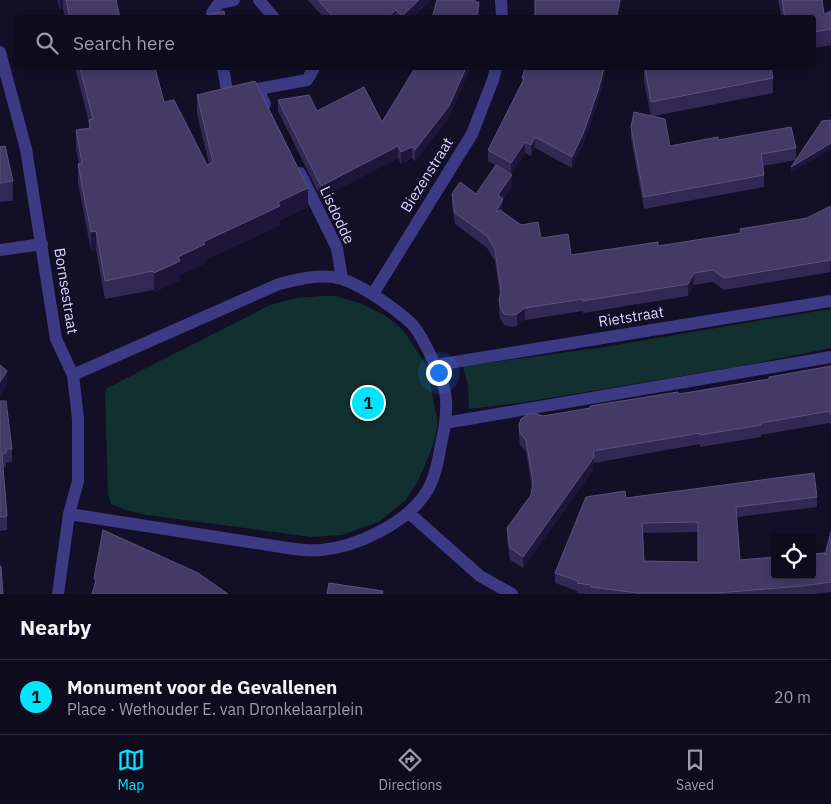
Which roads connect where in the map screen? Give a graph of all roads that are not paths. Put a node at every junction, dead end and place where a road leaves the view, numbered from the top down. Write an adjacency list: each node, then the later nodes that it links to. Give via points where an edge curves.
1 (234, 0): 4 (street, via 219,3)
2 (259, 0): 5 (street)
3 (501, 0): 6 (street)
4 (212, 15)
5 (272, 15)
6 (502, 15)
7 (0, 52): 14 (street, Bornsestraat, via 26,149)
8 (223, 70): 11 (street)
9 (313, 70): 12 (street, via 307,80 258,89)
10 (496, 70): 17 (street, Biezenstraat, via 472,134)
11 (228, 96)
12 (271, 116)
13 (293, 160): 16 (street, Lisdodde, via 337,248)
14 (42, 244): 15 (street); 21 (street, Bornsestraat, via 56,340)
15 (0, 250)
16 (342, 279): 17 (street); 21 (street, via 308,277 279,284)
17 (372, 294): 20 (street, via 413,325)
18 (831, 302): 20 (street, Rietstraat)
19 (831, 357): 22 (street)
20 (436, 365): 22 (street, via 445,392)
21 (73, 375): 24 (street, Bornsestraat, via 78,419 78,481)
22 (446, 423): 23 (street, via 438,464 426,494)
23 (409, 513): 24 (street, via 386,528 352,543 321,550 294,550); 26 (street, via 480,576)
24 (69, 514): 25 (street, Bornsestraat)
25 (58, 594)
26 (512, 594)

